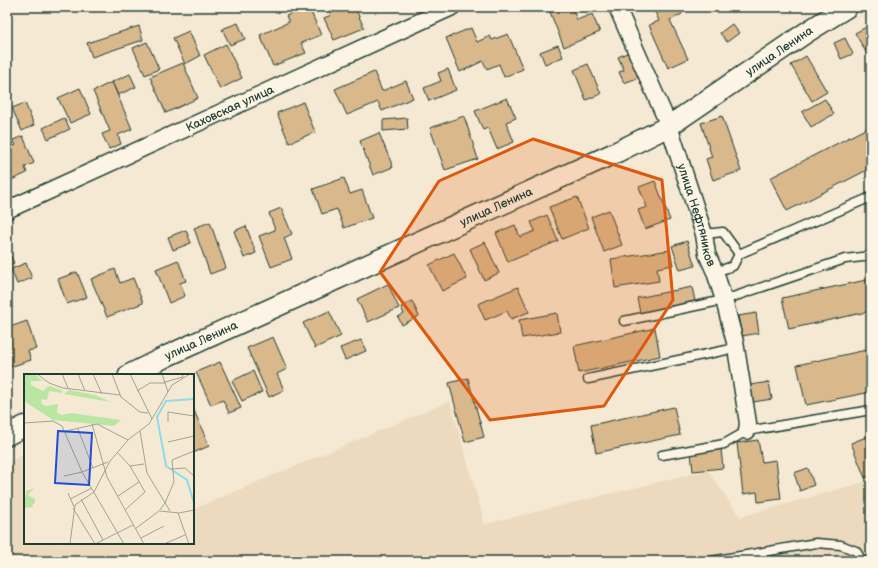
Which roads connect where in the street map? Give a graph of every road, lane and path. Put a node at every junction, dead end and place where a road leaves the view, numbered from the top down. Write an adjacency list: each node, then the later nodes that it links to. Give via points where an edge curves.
1 (452, 7): 6 (street, Каховская улица)
2 (617, 7): 4 (street, улица Нефтяников)
3 (847, 7): 4 (street, улица Ленина)
4 (669, 126): 7 (street, улица Нефтяников); 14 (street, улица Ленина, via 609,156)
5 (871, 197): 8 (lane)
6 (7, 210)
7 (704, 234): 8 (lane, via 723,232); 10 (street, улица Нефтяников, via 707,254)
8 (739, 254): 10 (lane, via 733,266)
9 (871, 256): 11 (lane, via 845,259)
10 (715, 272): 11 (street, улица Нефтяников)
11 (724, 300): 12 (lane); 13 (street, улица Нефтяников)
12 (624, 321)
13 (736, 348): 15 (lane); 18 (street, улица Нефтяников)
14 (131, 374)
15 (588, 379)
16 (871, 410): 18 (lane)
17 (24, 426): 19 (street)
18 (748, 431): 20 (lane, via 724,444)
19 (7, 434)
20 (662, 455)
21 (711, 561): 22 (lane, via 816,543 841,545 856,551)
22 (862, 561)

